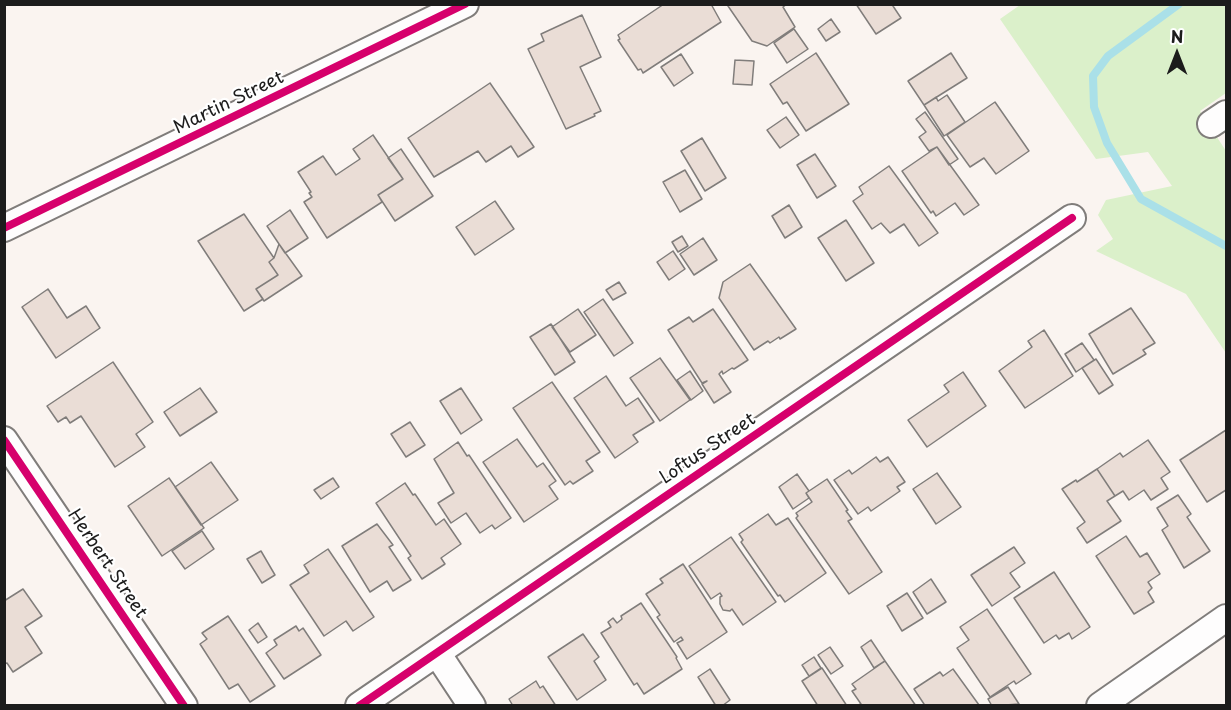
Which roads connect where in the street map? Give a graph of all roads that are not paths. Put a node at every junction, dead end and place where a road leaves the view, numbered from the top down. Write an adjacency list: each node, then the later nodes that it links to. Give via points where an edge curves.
1 (465, 4): 3 (street, Martin Street)
2 (1072, 218): 6 (street, Loftus Street)
3 (4, 228)
4 (4, 440): 7 (street, Herbert Street)
5 (1227, 618): 10 (street)
6 (437, 653): 8 (street, Loftus Street); 9 (street)
7 (184, 705)
8 (359, 705)
9 (472, 705)
10 (1100, 705)

